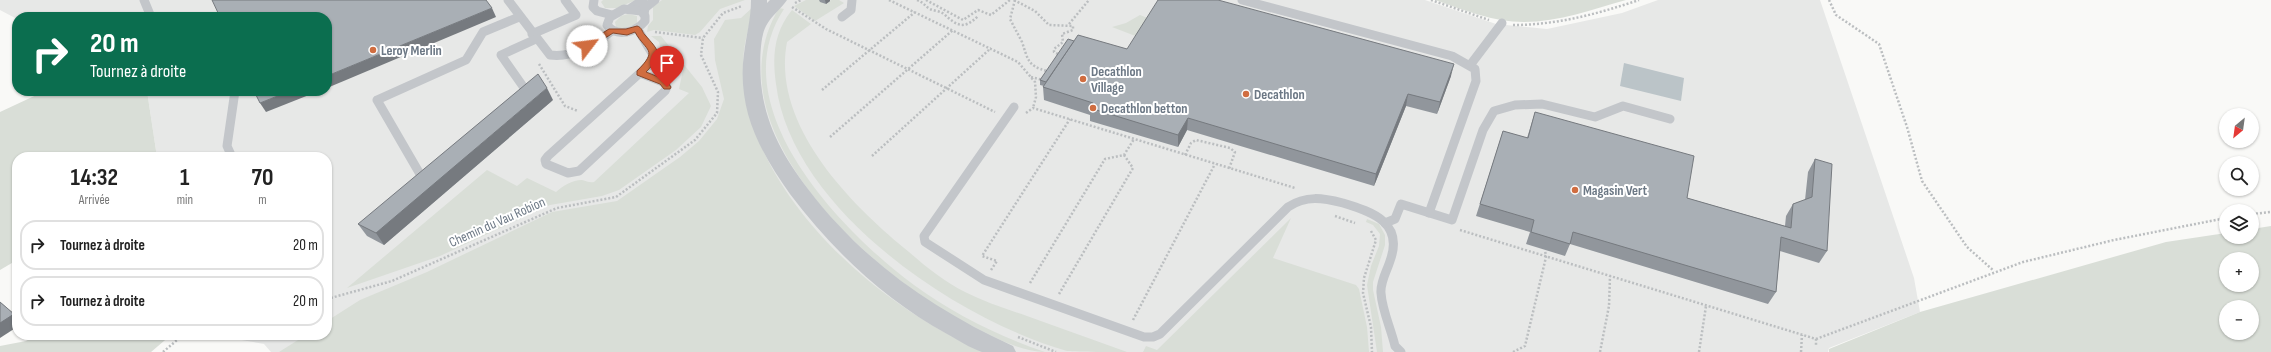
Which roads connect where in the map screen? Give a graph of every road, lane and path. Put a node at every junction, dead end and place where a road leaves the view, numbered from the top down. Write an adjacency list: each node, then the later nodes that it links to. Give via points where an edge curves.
1 (144, 0): 21 (lane)
2 (508, 0): 26 (lane)
3 (565, 0): 34 (lane, via 576,15 541,30)
4 (594, 0): 24 (lane, via 593,7 597,11)
5 (643, 0): 20 (lane)
6 (655, 0): 23 (lane, via 644,8)
7 (759, 0): 28 (street)
8 (852, 0): 27 (lane, via 851,10)
9 (889, 0): 22 (path)
10 (917, 0): 25 (path, via 928,8 943,13 958,25 970,23)
11 (926, 0): 12 (path, via 963,20 978,10 991,14)
12 (1010, 0)
13 (1015, 0): 30 (path, via 1035,11 1049,25); 42 (path, via 1010,19 1022,43 1025,56 1035,68)
14 (1089, 0): 30 (path)
15 (1242, 0): 40 (lane, via 1452,56)
16 (1431, 0): 29 (path)
17 (1639, 0): 29 (path, via 1591,16 1563,22 1527,26)
18 (1829, 0): 76 (path, via 1836,15 1879,44 1922,181 1967,247)
19 (785, 5): 28 (street); 38 (path)
20 (631, 8): 23 (lane); 24 (lane)
21 (149, 12)
22 (915, 12): 33 (path); 38 (path)
23 (644, 14): 31 (lane, via 645,21)
24 (612, 15): 32 (lane, via 608,22)
25 (978, 16)
26 (519, 17): 34 (lane); 63 (lane, via 483,32 466,60 377,100 424,181)
27 (842, 17)
28 (760, 22): 87 (street, via 752,58 752,82 757,114 774,154 804,200 841,242 888,284 936,318)
29 (1502, 23): 40 (lane)
30 (1069, 24): 39 (path, via 1074,26 1074,30 1062,34 1060,37 1063,42 1054,49 1054,52)
31 (637, 28): 32 (lane, via 627,32); 35 (lane)
32 (612, 30): 37 (lane, via 567,56 559,57)
33 (953, 30): 36 (path); 41 (path)
34 (534, 37): 37 (lane); 49 (lane, via 501,55 527,92)
35 (641, 37): 43 (lane, via 651,44 654,52 651,62); 80 (path, Chemin du Vau Robion, via 656,32 703,38 701,56 718,92 717,113 695,140 616,197 557,208 392,281)
36 (991, 48): 44 (path, via 1018,62); 46 (path)
37 (545, 51): 52 (path, via 535,57 565,106)
38 (870, 51): 41 (path); 47 (path)
39 (1060, 55)
40 (1470, 64): 66 (lane, via 1475,69 1476,81)
41 (907, 70): 46 (path); 55 (path)
42 (1049, 72)
43 (640, 73): 52 (lane); 52 (lane, via 663,82 667,87 665,91 579,171 568,173 546,164 548,156)
44 (1031, 76): 45 (path); 50 (path, via 1037,90)
45 (1043, 80)
46 (947, 89): 51 (path, via 992,112); 60 (path)
47 (822, 90)
48 (234, 96): 57 (lane, via 227,146)
49 (515, 101)
50 (1033, 108): 51 (path, via 1027,112); 53 (path)
51 (1012, 109): 78 (lane, via 923,239 958,265)
52 (591, 117)
53 (1070, 119): 56 (path); 78 (path, via 982,256 997,261)
54 (1670, 119): 66 (lane, via 1623,106 1594,118 1542,104 1515,105 1494,111 1483,130 1452,220)
55 (830, 137)
56 (1134, 139): 58 (path); 59 (path)
57 (230, 152)
58 (1124, 155): 79 (path, via 1105,159); 81 (path, via 1133,168)
59 (1185, 155): 61 (path); 62 (path, via 1191,143 1196,140 1230,148 1234,152 1234,158)
60 (872, 156)
61 (1215, 164): 62 (path); 83 (path)
62 (1229, 168): 64 (path, via 1287,187)
63 (435, 171)
64 (1298, 188)
65 (2271, 212): 67 (path)
66 (1429, 213): 70 (lane, via 1401,204 1395,219)
67 (2259, 213)
68 (1330, 215): 71 (path)
69 (2219, 219): 76 (path, via 2114,240)
70 (1385, 223): 83 (lane, via 1376,215 1331,200 1298,200 1279,215 1160,334 1148,338); 89 (lane, via 1394,240 1381,293)
71 (1360, 224)
72 (1367, 227): 92 (path, via 1373,232 1376,240 1364,278 1363,293 1371,327)
73 (1453, 228): 75 (path)
74 (1545, 250): 75 (path)
75 (1546, 257): 77 (path); 93 (path, via 1525,346)
76 (1994, 271): 85 (path)
77 (1610, 276): 82 (path); 94 (path, via 1609,306)
78 (984, 280): 79 (lane)
79 (1023, 294): 81 (lane)
80 (332, 298)
81 (1053, 305): 83 (lane)
82 (1706, 306): 84 (path); 95 (path)
83 (1127, 331)
84 (1802, 335): 85 (path); 96 (path)
85 (1816, 339): 88 (path)
86 (177, 340): 90 (path)
87 (1010, 344): 91 (path)
88 (1816, 346)
89 (1396, 350)
90 (163, 352)
91 (1056, 352)
92 (1372, 352)
93 (1513, 352)
94 (1600, 352)
95 (1700, 352)
96 (1800, 352)

